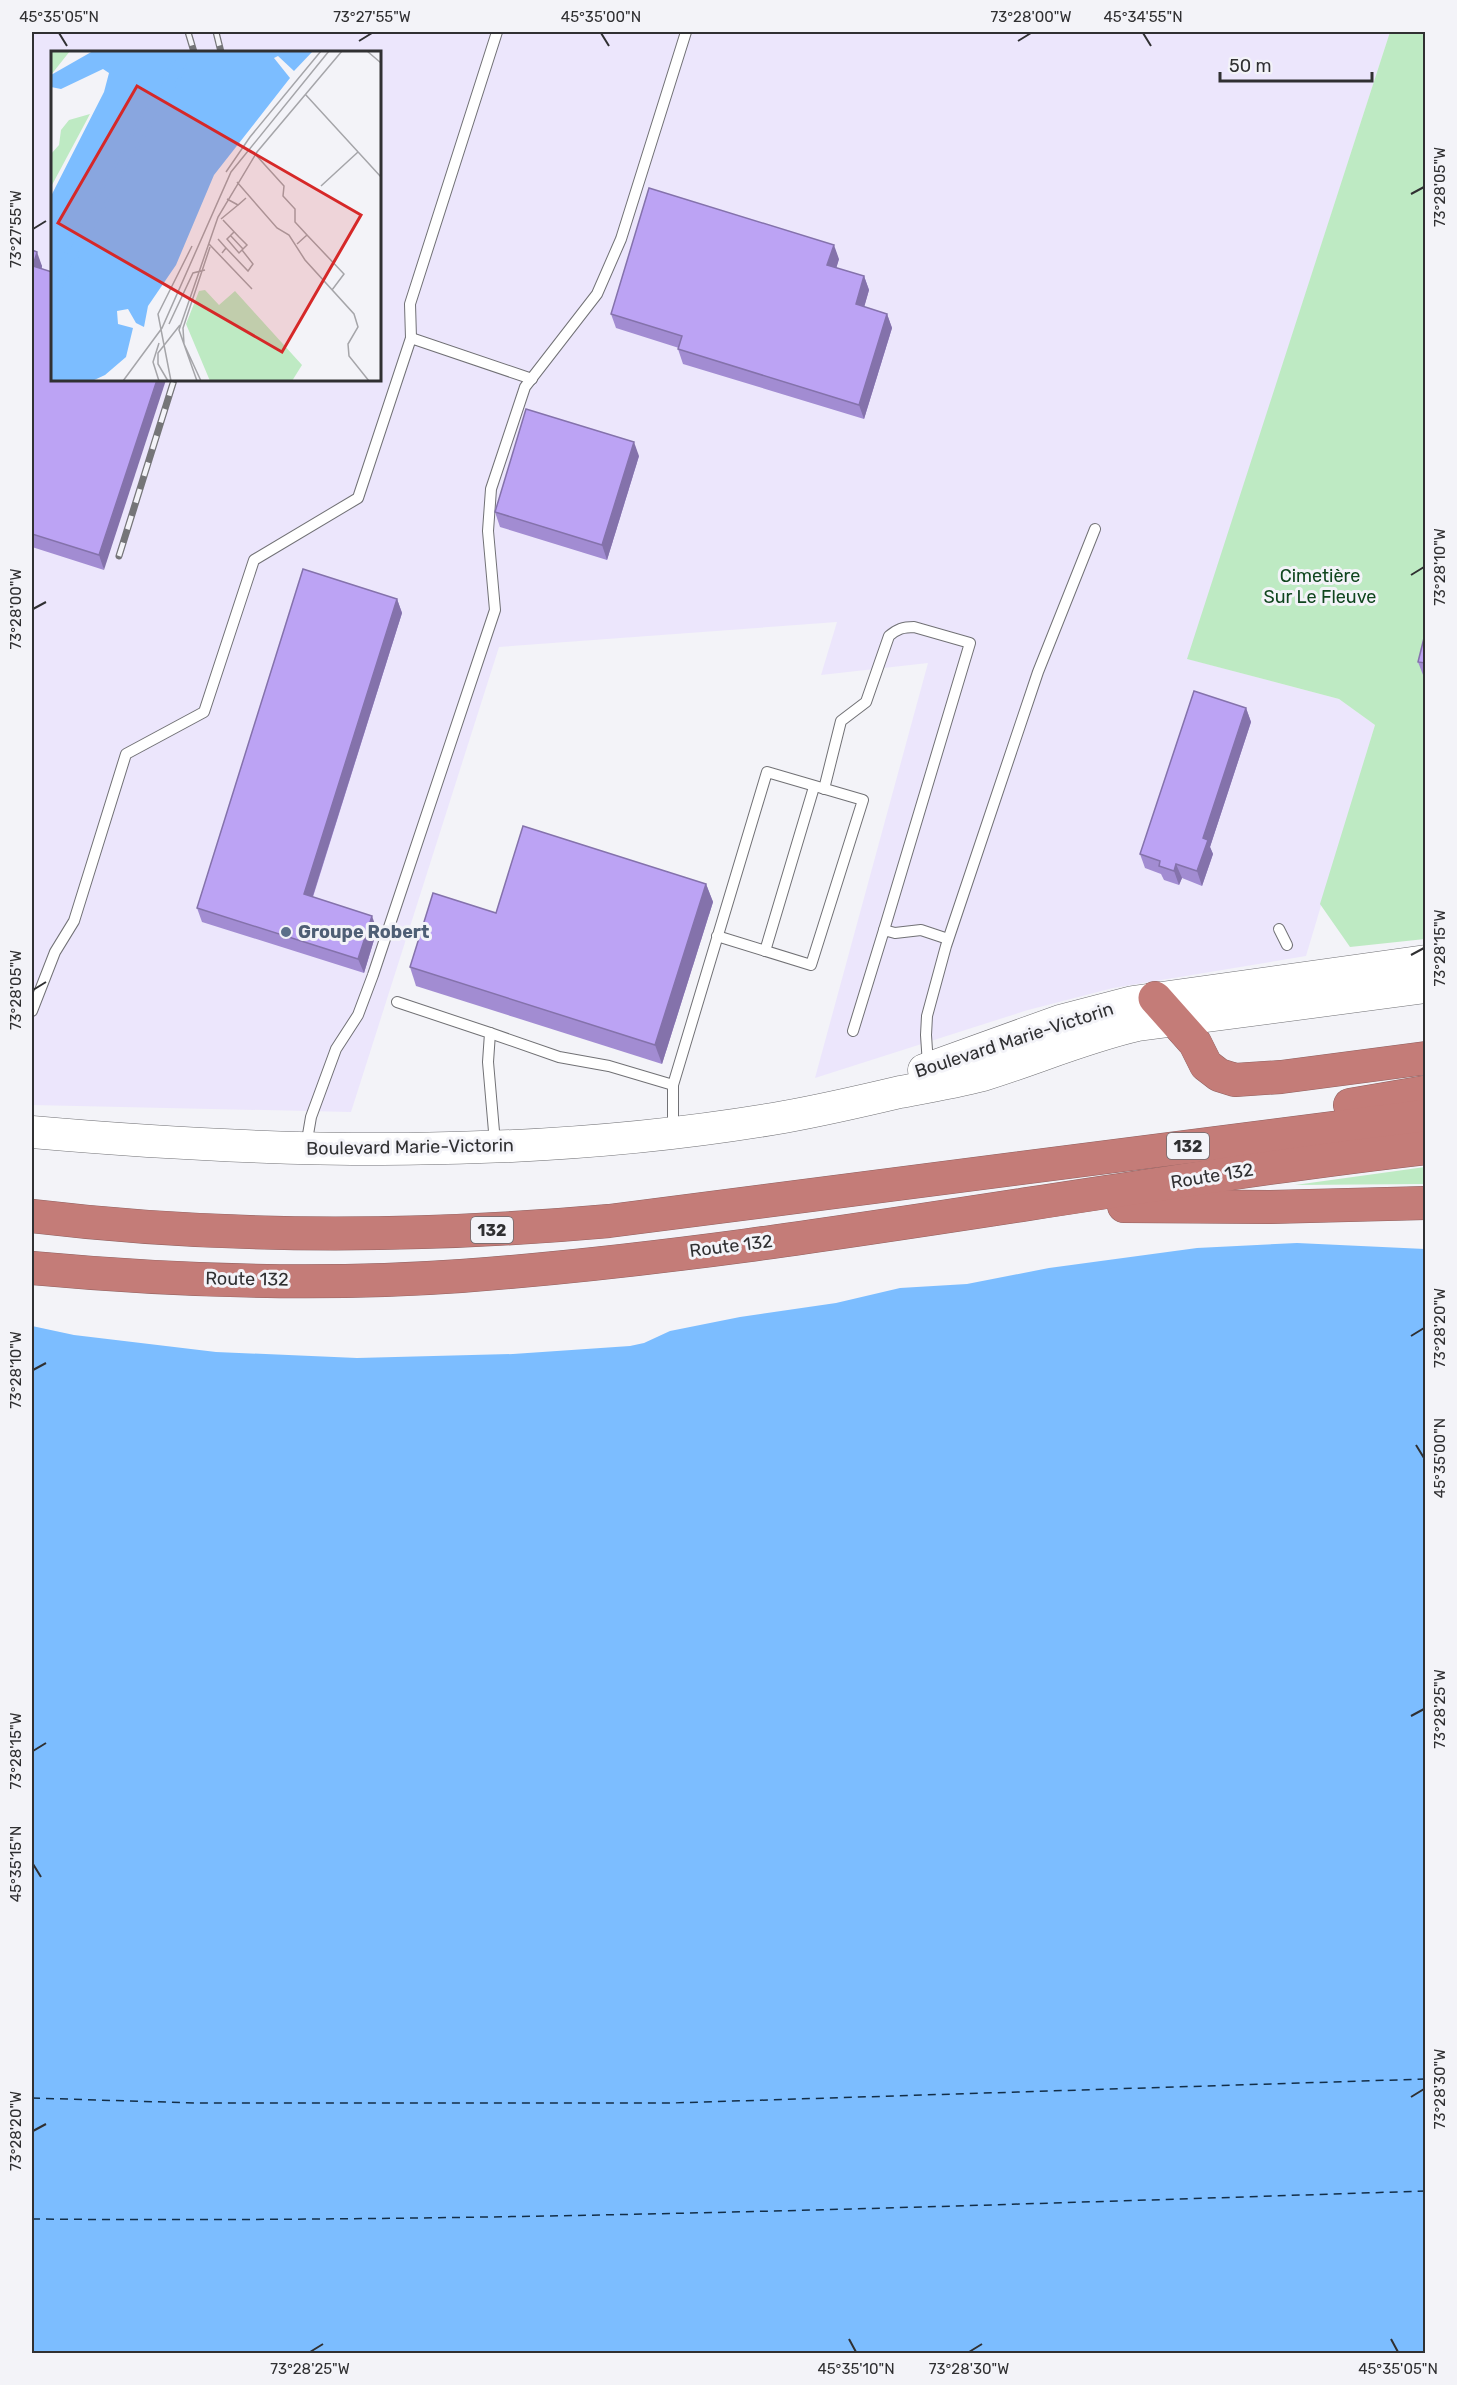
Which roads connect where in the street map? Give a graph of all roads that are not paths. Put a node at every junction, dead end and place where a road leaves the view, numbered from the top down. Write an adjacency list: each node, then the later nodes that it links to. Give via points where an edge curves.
1 (497, 32): 3 (lane, via 410,303)
2 (686, 32): 4 (lane, via 621,239 602,283)
3 (411, 339): 4 (lane); 18 (lane, via 358,498 254,560 204,712 126,754 74,921 54,952)
4 (532, 379): 31 (lane, via 525,387 491,489 488,531 495,610 373,975 358,1015 336,1049 311,1116)
5 (1095, 529): 10 (lane, via 1038,672)
6 (819, 788): 8 (lane, via 841,721 866,702 889,636 914,627 970,644); 9 (lane, via 767,772); 12 (lane); 12 (lane, via 862,800 811,965)
7 (1279, 929): 11 (lane)
8 (884, 930): 10 (lane, via 921,930); 20 (lane)
9 (717, 936): 12 (lane); 24 (lane)
10 (948, 939): 23 (lane, via 927,1016)
11 (1287, 945)
12 (765, 951)
13 (1425, 961): 14 (street, Boulevard Marie-Victorin)
14 (1323, 987): 15 (street, Boulevard Marie-Victorin); 16 (street, Boulevard Marie-Victorin)
15 (1425, 987)
16 (1284, 993): 19 (street, Boulevard Marie-Victorin); 19 (street, Boulevard Marie-Victorin)
17 (397, 1002): 21 (lane)
18 (32, 1011)
19 (1159, 1017): 22 (highway, via 1206,1065 1235,1080); 23 (street, Boulevard Marie-Victorin, via 982,1075)
20 (853, 1031)
21 (490, 1033): 24 (lane, via 559,1058 609,1066); 29 (lane, via 488,1062)
22 (1425, 1058)
23 (931, 1077): 28 (street, Boulevard Marie-Victorin, via 787,1116)
24 (674, 1085): 28 (lane)
25 (1425, 1092): 32 (highway)
26 (1425, 1116): 32 (highway, Route 132 / 132)
27 (32, 1132): 31 (street, Boulevard Marie-Victorin)
28 (673, 1133): 29 (street, Boulevard Marie-Victorin)
29 (496, 1147): 31 (street, Boulevard Marie-Victorin)
30 (1425, 1148): 34 (highway, Route 132 / 132, via 1266,1168)
31 (306, 1149)
32 (950, 1176): 35 (highway, Route 132 / 132, via 609,1221 480,1230 257,1233 149,1228)
33 (1425, 1203): 34 (highway)
34 (1026, 1206): 36 (highway, Route 132 / 132, via 799,1238 460,1276 238,1280)
35 (32, 1216)
36 (32, 1268)

